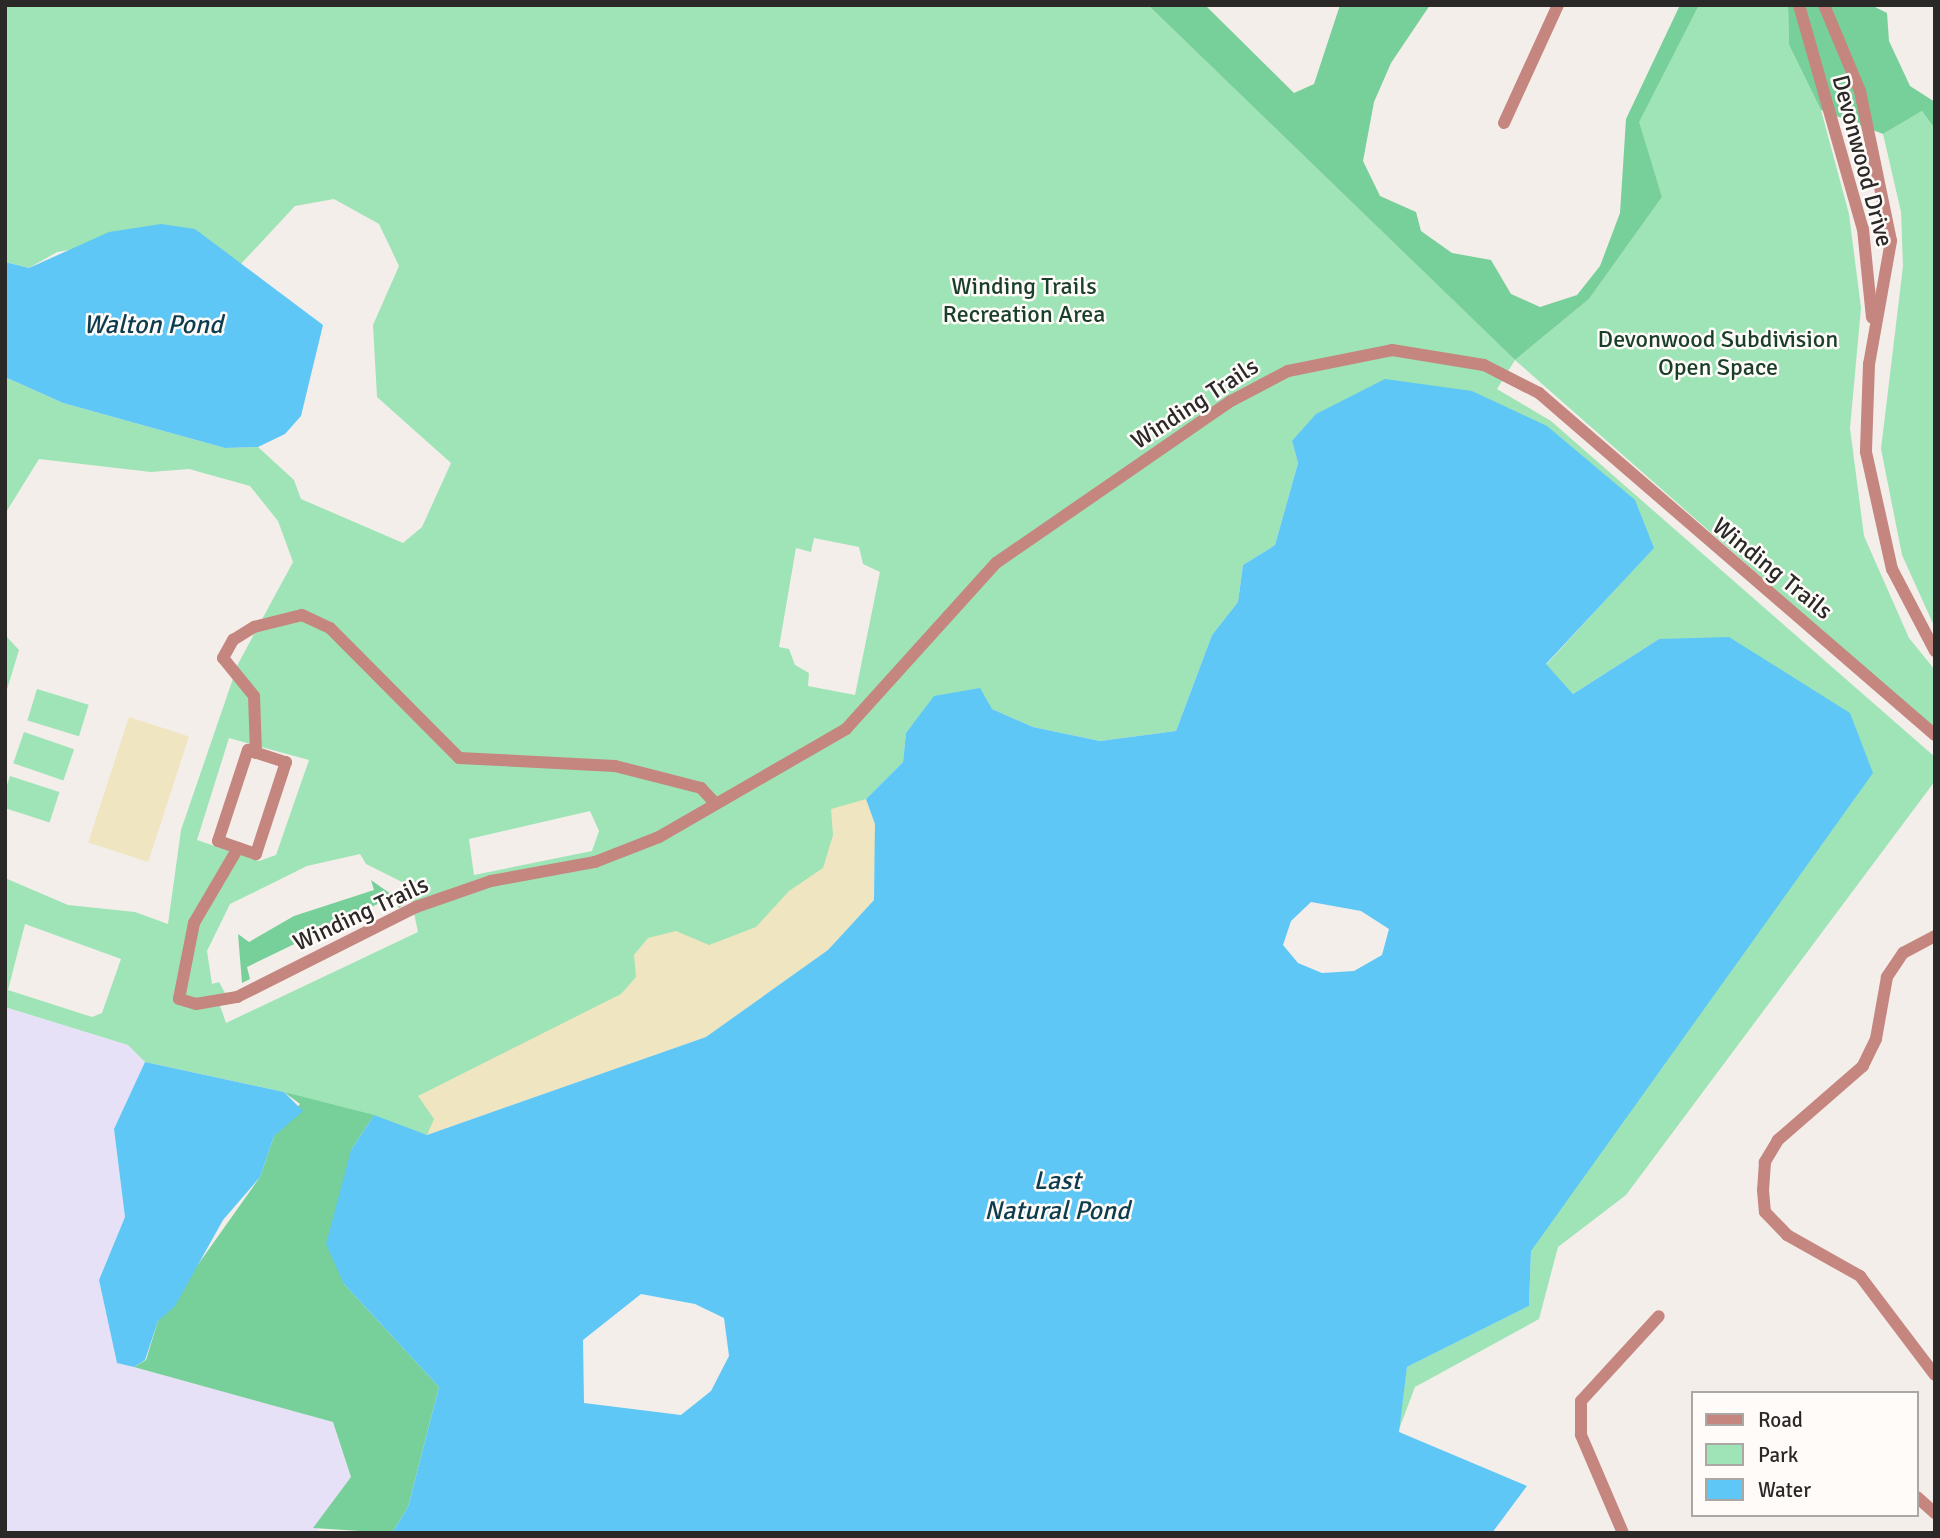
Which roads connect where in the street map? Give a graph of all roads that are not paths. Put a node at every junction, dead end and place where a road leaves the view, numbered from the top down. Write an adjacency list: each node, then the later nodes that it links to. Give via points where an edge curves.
1 (1558, 5): 4 (street)
2 (1799, 5): 5 (street, Devonwood Drive, via 1863,229)
3 (1824, 5): 5 (street, Devonwood Drive, via 1860,91 1882,180 1891,241)
4 (1504, 123)
5 (1873, 329): 6 (street, Devonwood Drive, via 1865,407 1876,505 1892,569)
6 (1935, 651)
7 (1935, 735): 9 (street, Winding Trails, via 1539,393 1456,357 1392,349 1288,371 1231,401 996,563 853,724)
8 (257, 753): 9 (street, via 254,696 223,658 233,640 254,627 302,615 330,628 459,758 615,766 701,788); 10 (street, via 248,750 218,841); 10 (street, via 286,762 256,854)
9 (713, 801): 10 (street, Winding Trails, via 636,848 491,881 416,907 237,997 196,1004 179,999 194,923)
10 (238, 848)
11 (1935, 936): 13 (street, via 1903,953 1892,969 1863,1066 1778,1140 1765,1161 1763,1190 1765,1212 1787,1235 1860,1276)
12 (1659, 1316): 16 (street, via 1581,1401 1581,1435)
13 (1935, 1375)
14 (1919, 1499): 15 (street)
15 (1935, 1513)
16 (1623, 1533)

